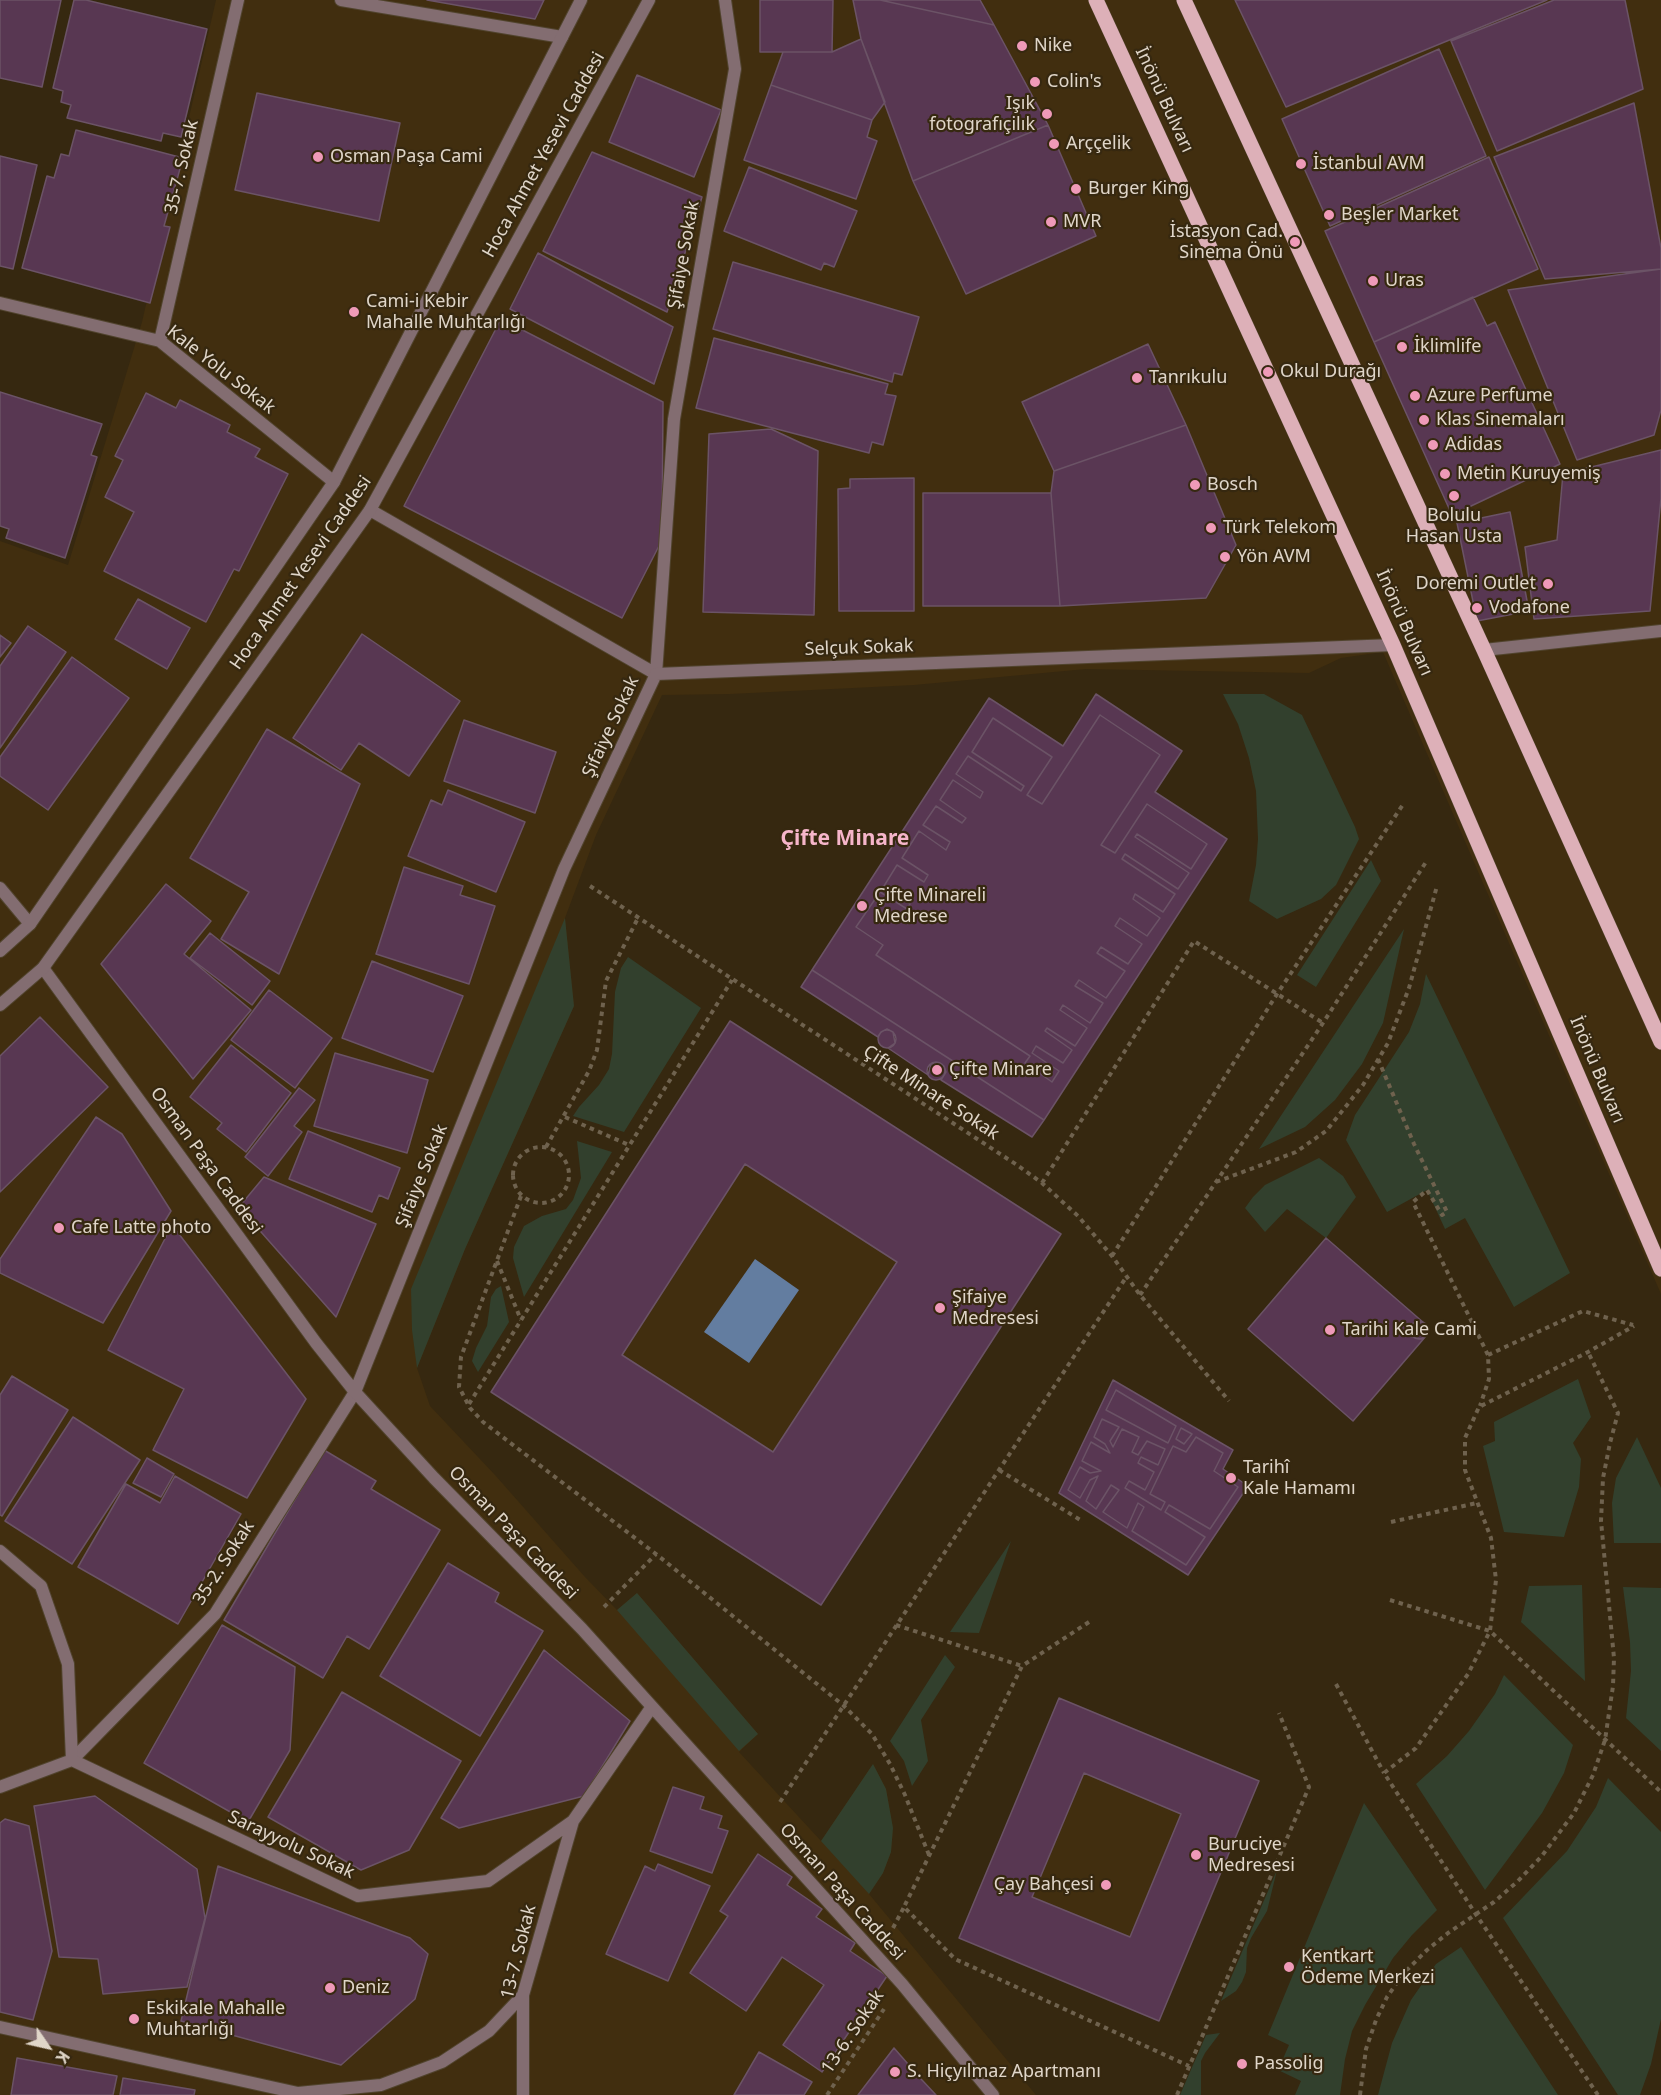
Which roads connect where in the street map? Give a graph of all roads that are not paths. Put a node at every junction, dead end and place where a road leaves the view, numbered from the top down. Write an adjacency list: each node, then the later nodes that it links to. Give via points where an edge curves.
1 (238, 0): 10 (street, 35-7. Sokak)
2 (341, 0): 8 (street)
3 (580, 0): 8 (street, Hoca Ahmet Yesevi Caddesi)
4 (649, 0): 12 (street, Hoca Ahmet Yesevi Caddesi)
5 (725, 0): 16 (street, Şifaiye Sokak, via 735,69 674,419)
6 (1096, 0): 14 (main road, İnönü Bulvarı)
7 (1184, 0): 15 (main road)
8 (562, 37): 11 (street, Hoca Ahmet Yesevi Caddesi)
9 (0, 303): 10 (street, Kale Yolu Sokak)
10 (160, 341): 11 (street, Kale Yolu Sokak)
11 (334, 482): 18 (street, Hoca Ahmet Yesevi Caddesi)
12 (370, 510): 16 (street); 20 (street, Hoca Ahmet Yesevi Caddesi)
13 (1661, 631): 15 (street)
14 (1394, 645): 16 (street, Selçuk Sokak); 23 (main road, İnönü Bulvarı)
15 (1484, 650): 22 (main road)
16 (656, 674): 24 (street, Şifaiye Sokak, via 564,869)
17 (0, 888): 18 (street)
18 (30, 924): 19 (street, Hoca Ahmet Yesevi Caddesi)
19 (0, 951)
20 (44, 968): 21 (street, Hoca Ahmet Yesevi Caddesi); 24 (street, Osman Paşa Caddesi)
21 (0, 1005)
22 (1661, 1042)
23 (1661, 1269)
24 (355, 1392): 26 (street, Osman Paşa Caddesi, via 582,1629); 27 (street, 35-2. Sokak, via 214,1614)
25 (0, 1551): 27 (street, via 41,1586 69,1664)
26 (651, 1708): 29 (street, Sarayyolu Sokak); 34 (street, Osman Paşa Caddesi, via 902,1984)
27 (72, 1760): 28 (street); 29 (street, Sarayyolu Sokak, via 358,1896 488,1881)
28 (0, 1787)
29 (573, 1821): 30 (street, 13-7. Sokak)
30 (523, 1995): 32 (street, via 489,2031 442,2062 381,2085); 33 (street, 13-7. Sokak)
31 (0, 2028): 32 (street)
32 (297, 2094)
33 (523, 2095)
34 (993, 2095)

